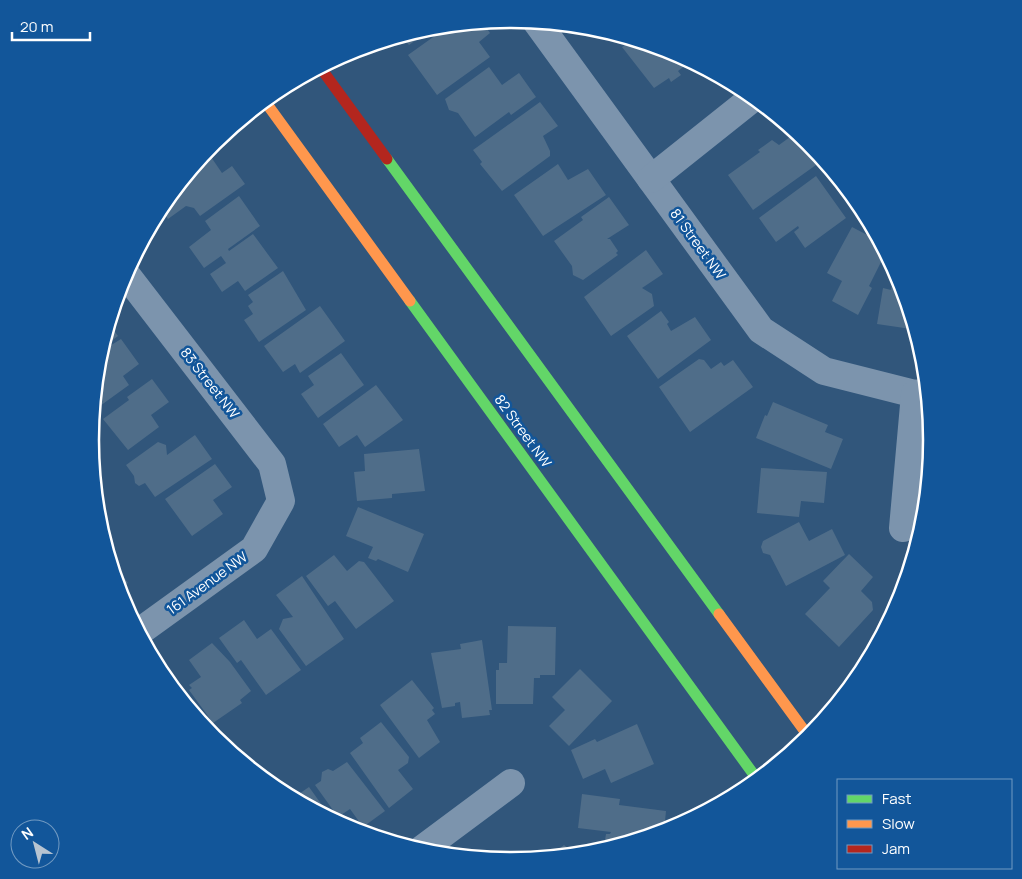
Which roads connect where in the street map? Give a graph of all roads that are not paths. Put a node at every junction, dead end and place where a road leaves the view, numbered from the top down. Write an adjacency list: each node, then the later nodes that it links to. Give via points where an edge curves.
1 (541, 28): 5 (street, 81 Street NW)
2 (324, 73): 12 (main road)
3 (747, 102): 5 (street)
4 (269, 107): 13 (main road, 82 Street NW)
5 (651, 179): 7 (street, 81 Street NW, via 761,330 824,371)
6 (131, 280): 9 (street, 83 Street NW, via 272,464)
7 (920, 393)
8 (920, 398): 10 (street)
9 (281, 501): 11 (street, 161 Avenue NW, via 254,549)
10 (903, 528)
11 (144, 628)
12 (803, 729)
13 (753, 773)
14 (511, 783): 15 (street)
15 (430, 844)

